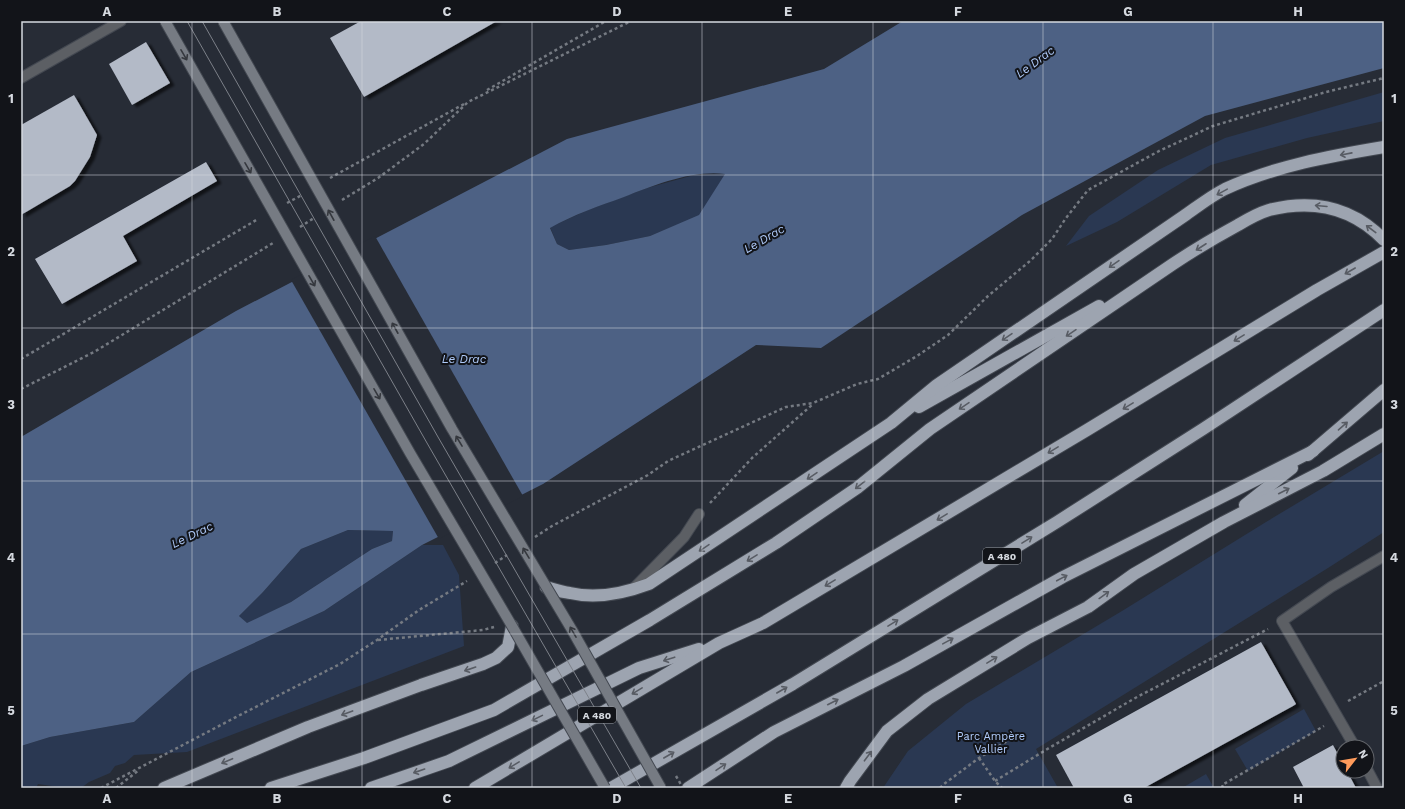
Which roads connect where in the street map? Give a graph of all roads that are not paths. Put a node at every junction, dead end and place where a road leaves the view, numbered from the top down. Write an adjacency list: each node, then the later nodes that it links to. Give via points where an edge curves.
1 (121, 21): 4 (street)
2 (165, 21): 19 (main road, one-way to 19, bridge, via 410,453)
3 (223, 21): 17 (main road, one-way to 3, bridge, via 452,430)
4 (21, 78)
5 (1384, 146): 11 (highway, one-way to 11, via 1276,169 1224,190 937,385)
6 (1384, 240): 8 (highway, one-way to 8, via 1357,219 1330,207 1299,205 1268,210)
7 (1384, 252): 20 (highway, A 480, one-way to 20, via 763,623)
8 (1173, 264): 11 (highway); 24 (highway, one-way to 24, via 930,429 857,488 776,543 650,620 494,710 364,758)
9 (1384, 310): 28 (highway, A 480, one-way to 9, via 793,684 1057,522)
10 (1384, 390): 13 (highway, one-way to 10)
11 (891, 423): 18 (highway, one-way to 18, via 666,574)
12 (1384, 434): 15 (highway, one-way to 12, via 1323,471)
13 (1313, 451): 15 (highway); 30 (highway, one-way to 13, via 774,732 904,666 1063,577)
14 (699, 514): 18 (street, via 684,537)
15 (1224, 522): 31 (highway, one-way to 15, via 887,731 928,699 1028,638 1088,607 1134,574)
16 (1384, 556): 21 (street, via 1331,587 1282,621)
17 (546, 586): 18 (highway, via 581,595); 29 (main road, one-way to 17, bridge)
18 (633, 590)
19 (512, 626): 23 (highway, one-way to 23, via 508,647 496,658 308,727); 27 (main road, bridge)
20 (719, 643): 25 (highway, one-way to 25, via 639,668 449,761); 26 (highway, A 480, one-way to 26)
21 (1351, 739)
22 (1373, 779): 32 (street)
23 (164, 788)
24 (271, 788)
25 (371, 788)
26 (475, 788)
27 (605, 788)
28 (611, 788)
29 (661, 788)
30 (688, 788)
31 (846, 788)
32 (1378, 788)

